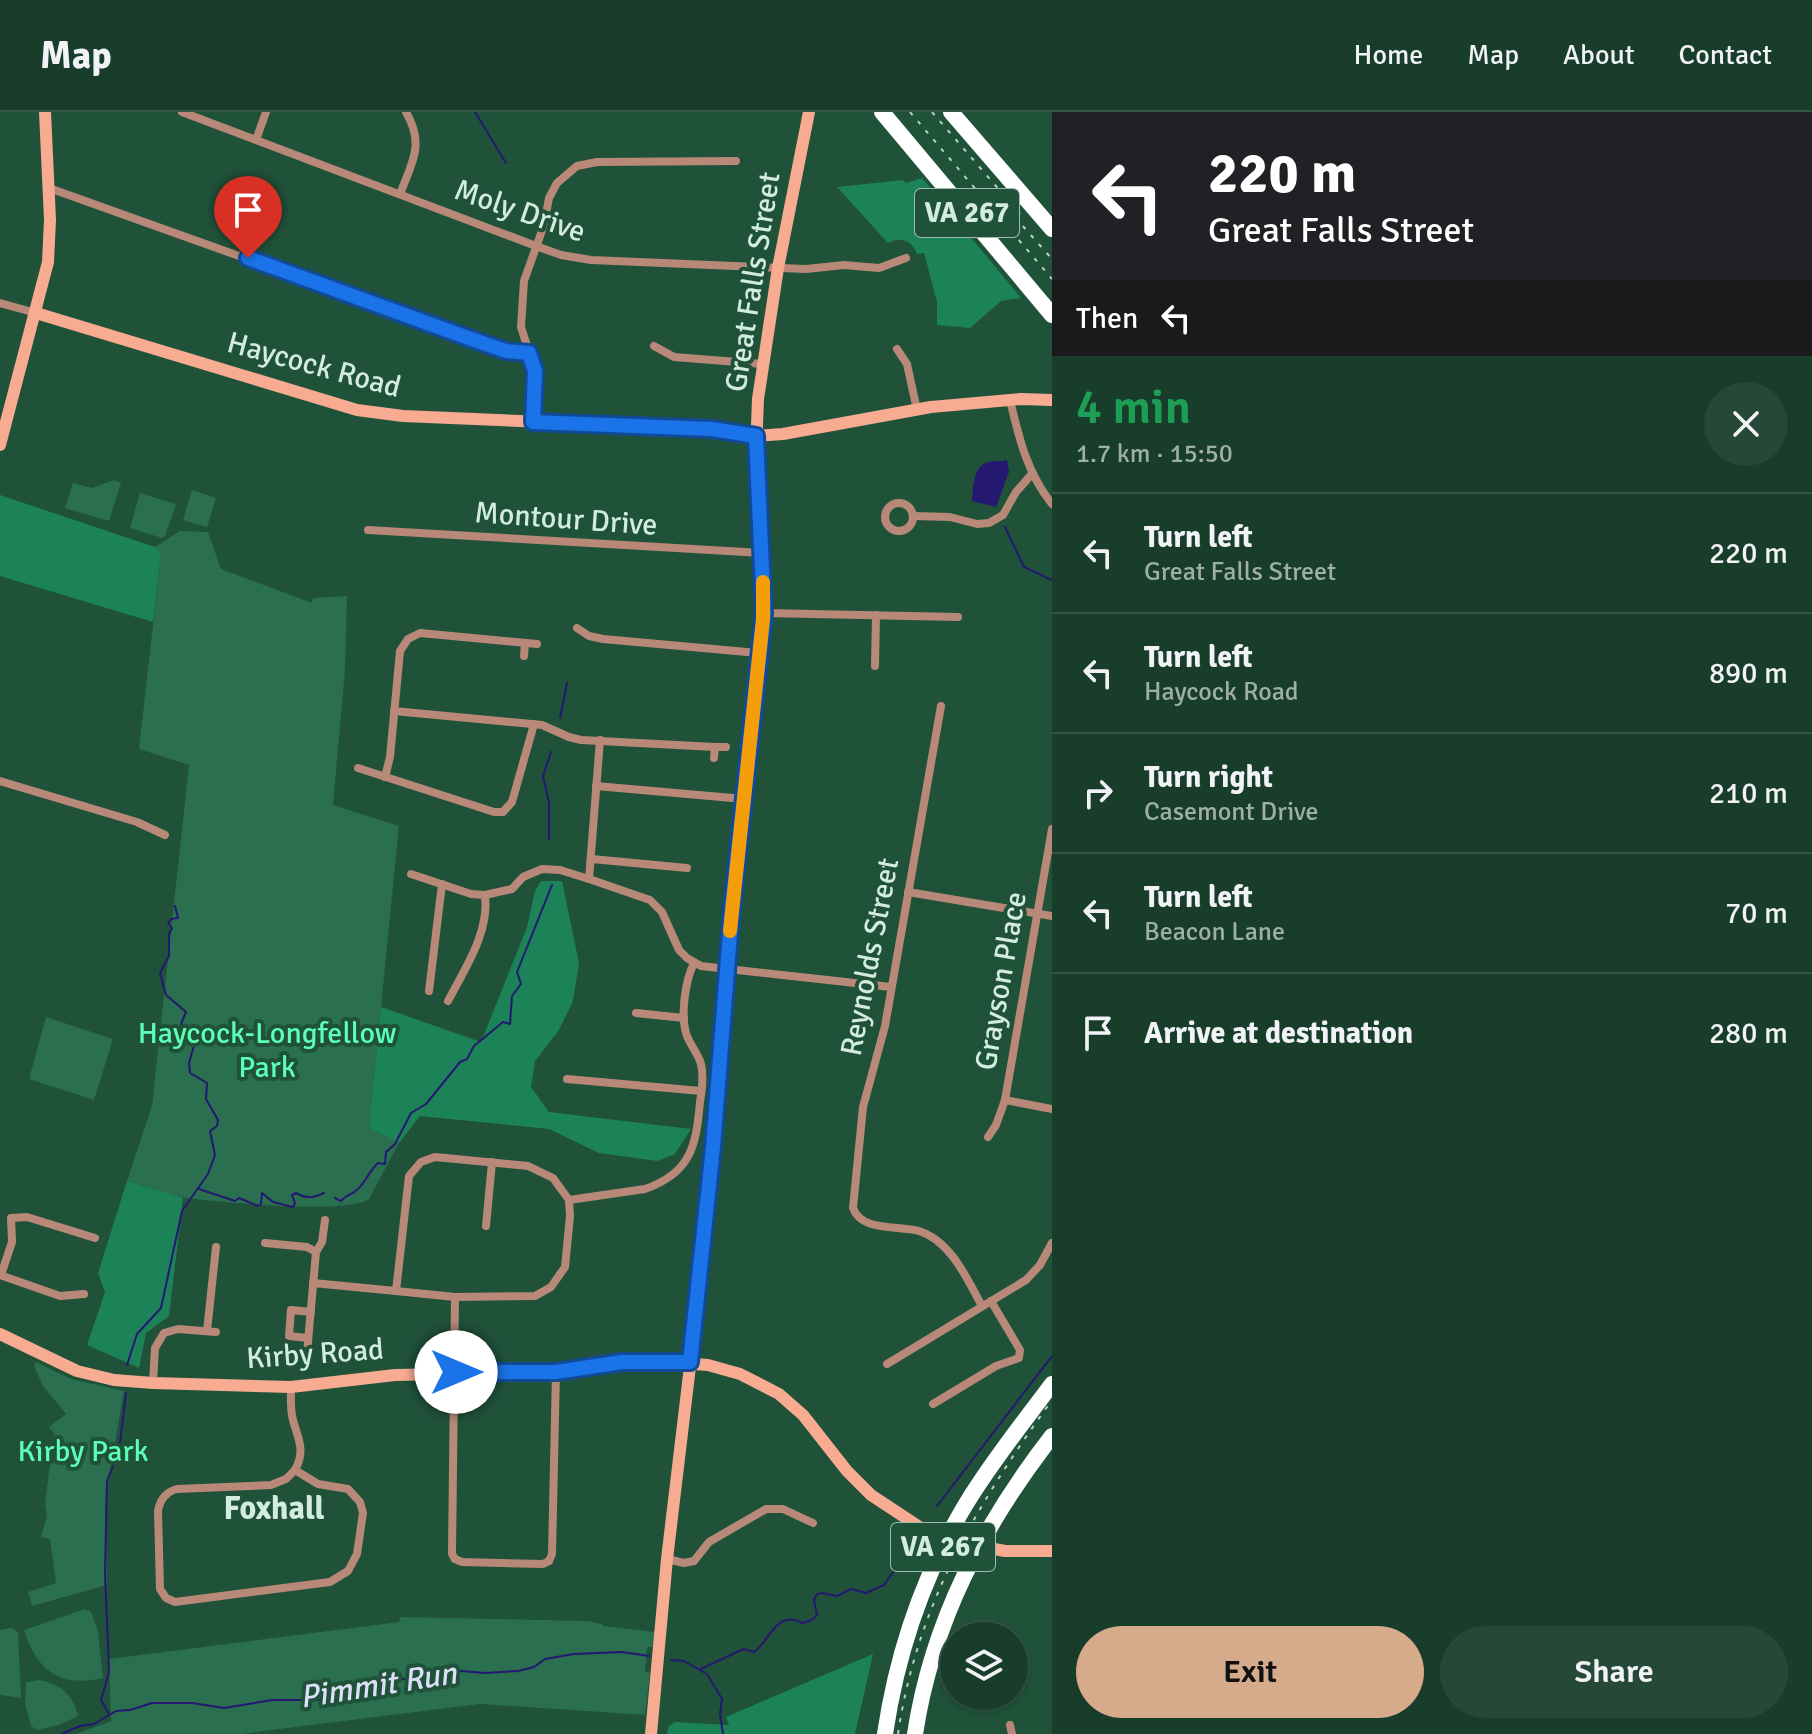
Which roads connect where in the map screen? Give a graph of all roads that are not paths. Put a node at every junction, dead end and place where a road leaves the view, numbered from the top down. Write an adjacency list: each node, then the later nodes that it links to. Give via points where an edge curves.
1 (45, 112): 11 (main road)
2 (182, 112): 9 (street, Moly Drive)
3 (266, 112): 9 (street)
4 (406, 112): 12 (street, via 417,143)
5 (809, 112): 16 (main road, Great Falls Street)
6 (882, 112): 20 (highway, VA 267)
7 (893, 112): 17 (highway)
8 (951, 112): 13 (highway)
9 (256, 140): 12 (street, Moly Drive)
10 (736, 161): 14 (street, via 577,166 552,190)
11 (49, 188): 19 (main road, via 48,262); 23 (street, via 474,340)
12 (400, 194): 14 (street, Moly Drive)
13 (1052, 229)
14 (536, 246): 16 (street, Moly Drive, via 591,260); 23 (street, via 522,297 521,327)
15 (906, 258): 16 (street, Moly Drive, via 879,268)
16 (778, 268): 24 (main road, Great Falls Street)
17 (1052, 302)
18 (0, 303): 19 (street, Haycock Road)
19 (36, 313): 28 (main road); 29 (main road, Haycock Road, via 357,410)
20 (1052, 315)
21 (654, 346): 24 (street, via 674,357)
22 (897, 349): 27 (street, via 907,364)
23 (529, 353): 29 (street, via 535,371)
24 (763, 364): 30 (main road, Great Falls Street)
25 (1010, 400): 26 (main road, Haycock Road); 27 (main road, Haycock Road); 32 (street)
26 (1052, 400)
27 (917, 410): 30 (main road, Haycock Road)
28 (4, 412): 31 (main road)
29 (533, 422): 30 (main road, Haycock Road, via 712,429)
30 (756, 436): 36 (main road, Great Falls Street)
31 (0, 445)
32 (1031, 475): 33 (street); 34 (street, via 1003,515 989,523)
33 (1052, 504)
34 (913, 516)
35 (368, 530): 36 (street, Montour Drive)
36 (762, 553): 37 (main road, Great Falls Street)
37 (764, 613): 38 (street); 43 (main road, Great Falls Street)
38 (876, 615): 39 (street); 45 (street)
39 (958, 617)
40 (577, 628): 43 (street, via 603,639)
41 (525, 643): 42 (street); 44 (street); 47 (street, via 415,634 400,651)
42 (537, 644)
43 (758, 653): 57 (main road, Great Falls Street)
44 (524, 656)
45 (875, 666)
46 (941, 706): 65 (street, Reynolds Street)
47 (394, 711): 48 (street); 54 (street)
48 (534, 724): 49 (street, via 574,739); 54 (street, via 512,802 503,812)
49 (600, 740): 50 (street); 56 (street)
50 (715, 747): 51 (street); 52 (street)
51 (726, 747)
52 (714, 758)
53 (358, 768): 54 (street)
54 (385, 777)
55 (0, 781): 59 (street)
56 (596, 786): 57 (street); 60 (street)
57 (744, 799): 70 (main road, Great Falls Street)
58 (1052, 829): 67 (street, Grayson Place)
59 (165, 835)
60 (592, 859): 61 (street); 63 (street)
61 (687, 868)
62 (411, 874): 64 (street)
63 (589, 879): 66 (street, via 542,869 512,889); 69 (street, via 654,904 679,950)
64 (442, 884): 66 (street); 72 (street)
65 (908, 892): 67 (street); 71 (street, Reynolds Street)
66 (485, 895): 73 (street, via 486,911 475,947)
67 (1037, 913): 68 (street); 78 (street, Grayson Place)
68 (1052, 916)
69 (694, 963): 70 (street); 75 (street)
70 (727, 969): 71 (street); 100 (main road, Great Falls Street)
71 (891, 987): 95 (street, Reynolds Street, via 861,1123 853,1208 866,1223 919,1231 935,1239)
72 (429, 991)
73 (448, 1001)
74 (636, 1013): 75 (street)
75 (684, 1018): 77 (street, via 700,1062)
76 (567, 1079): 77 (street)
77 (701, 1091): 82 (street, via 697,1136 678,1172 645,1189)
78 (1005, 1100): 79 (street); 80 (street, Grayson Place)
79 (1052, 1109)
80 (988, 1137)
81 (492, 1162): 82 (street, via 545,1172); 84 (street); 92 (street, via 435,1157 411,1171)
82 (569, 1200): 94 (street, via 565,1267 551,1287 528,1297)
83 (325, 1220): 89 (street)
84 (486, 1226)
85 (95, 1238): 90 (street, via 27,1217 11,1218 12,1242)
86 (265, 1243): 89 (street)
87 (1052, 1243): 95 (street, via 1034,1273)
88 (216, 1247): 104 (street, via 211,1331 164,1333 155,1348)
89 (316, 1252): 91 (street)
90 (0, 1275): 93 (street, via 60,1296)
91 (313, 1283): 92 (street); 96 (street)
92 (396, 1291): 94 (street)
93 (84, 1294)
94 (455, 1297): 102 (street)
95 (986, 1304): 101 (street); 107 (street, via 1020,1350 1019,1358)
96 (311, 1312): 98 (street); 98 (street, via 291,1310 289,1336)
97 (0, 1334): 104 (main road, Kirby Road, via 77,1371)
98 (308, 1338): 99 (street)
99 (307, 1353)
100 (690, 1362): 103 (main road, Kirby Road, via 622,1362); 111 (main road, Kirby Road, bridge, via 740,1374 779,1394 871,1495 921,1528 1005,1551); 112 (main road, Great Falls Street)
101 (887, 1364)
102 (456, 1372): 103 (main road, Kirby Road); 103 (street, via 453,1561 543,1564 551,1563 552,1554); 106 (main road, Kirby Road)
103 (556, 1372)
104 (153, 1383): 106 (main road, Kirby Road)
105 (1052, 1384): 114 (highway, VA 267, via 972,1494 938,1556 905,1644)
106 (291, 1387): 109 (street, via 301,1443)
107 (933, 1404)
108 (1052, 1436): 115 (highway, VA 267, via 1007,1497 964,1573 936,1644)
109 (295, 1470): 109 (street, via 271,1485 177,1489 166,1494 158,1511 160,1589 166,1598 175,1602 297,1587 330,1582 348,1571 357,1554 360,1502 348,1489 318,1484)
110 (813, 1523): 112 (street, via 783,1509 766,1509 709,1542 694,1561)
111 (1052, 1551)
112 (667, 1559): 113 (main road, Great Falls Street)
113 (651, 1734)
114 (885, 1734)
115 (915, 1734)

